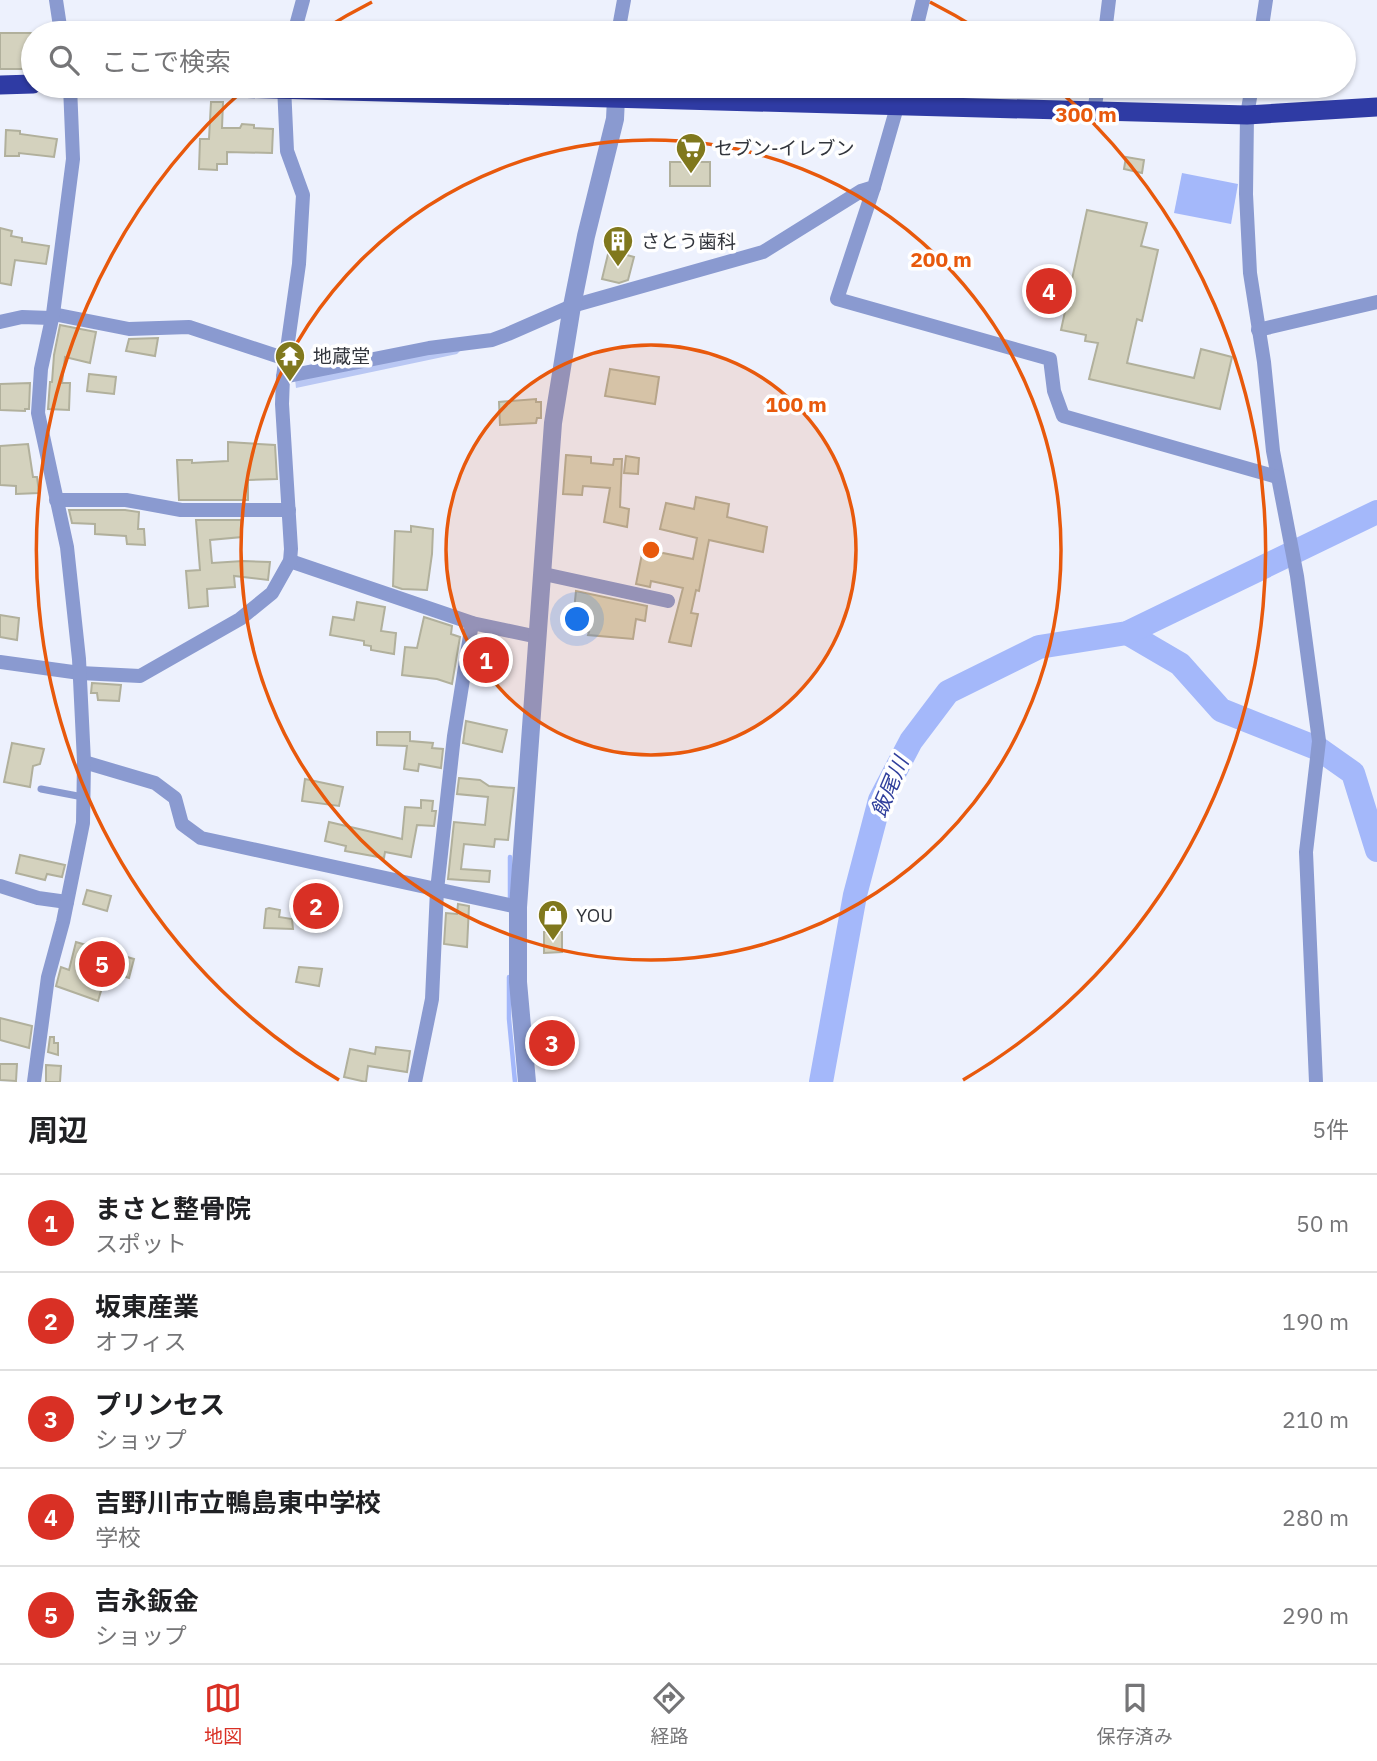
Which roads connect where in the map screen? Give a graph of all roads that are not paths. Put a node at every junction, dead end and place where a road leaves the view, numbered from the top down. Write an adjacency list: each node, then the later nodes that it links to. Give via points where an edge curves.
1 (55, 0): 7 (street)
2 (303, 0): 8 (street)
3 (624, 0): 9 (street)
4 (923, 0): 10 (street)
5 (1109, 0): 11 (street)
6 (1266, 0): 12 (street)
7 (59, 21)
8 (298, 21)
9 (620, 21)
10 (918, 21)
11 (1106, 21)
12 (1263, 21)
13 (21, 84): 14 (highway)
14 (0, 85)
15 (71, 98): 29 (street, via 73,159)
16 (284, 98): 32 (street, via 287,151 303,195)
17 (616, 98): 28 (street, via 615,119)
18 (737, 98): 22 (highway)
19 (900, 98): 22 (street)
20 (1096, 98): 24 (street)
21 (1250, 98): 25 (street)
22 (898, 106): 24 (highway); 26 (street)
23 (1377, 107): 25 (highway)
24 (1094, 112): 25 (highway)
25 (1247, 115): 31 (street, via 1246,194)
26 (874, 187): 28 (street, via 763,252); 34 (street, via 837,299 1050,359 1063,416)
27 (1377, 302): 31 (street)
28 (572, 306): 33 (street, via 492,340); 38 (street, via 553,423)
29 (52, 316): 30 (street); 32 (street, via 129,329 189,327); 35 (street, via 38,413)
30 (0, 322)
31 (1258, 330): 34 (street)
32 (286, 359): 33 (street)
33 (283, 377): 36 (street)
34 (1277, 477): 54 (street, via 1297,576 1319,741 1306,852)
35 (56, 500): 36 (street, via 126,500 181,510); 43 (street)
36 (289, 510): 37 (street)
37 (290, 561): 40 (street); 43 (street, via 272,593 240,620 140,676)
38 (544, 574): 39 (street); 41 (street)
39 (668, 601)
40 (472, 623): 41 (street); 48 (street)
41 (538, 637): 50 (street)
42 (0, 663): 43 (street)
43 (80, 673): 44 (street)
44 (84, 762): 46 (street); 48 (street, via 155,783 175,798 182,824 201,838)
45 (41, 789): 46 (lane)
46 (83, 797): 49 (street, via 83,823)
47 (0, 886): 49 (street)
48 (437, 890): 50 (street); 52 (street, via 432,999)
49 (67, 902): 51 (street, via 48,976)
50 (512, 906): 53 (street)
51 (34, 1082)
52 (415, 1082)
53 (527, 1082)
54 (1316, 1082)

